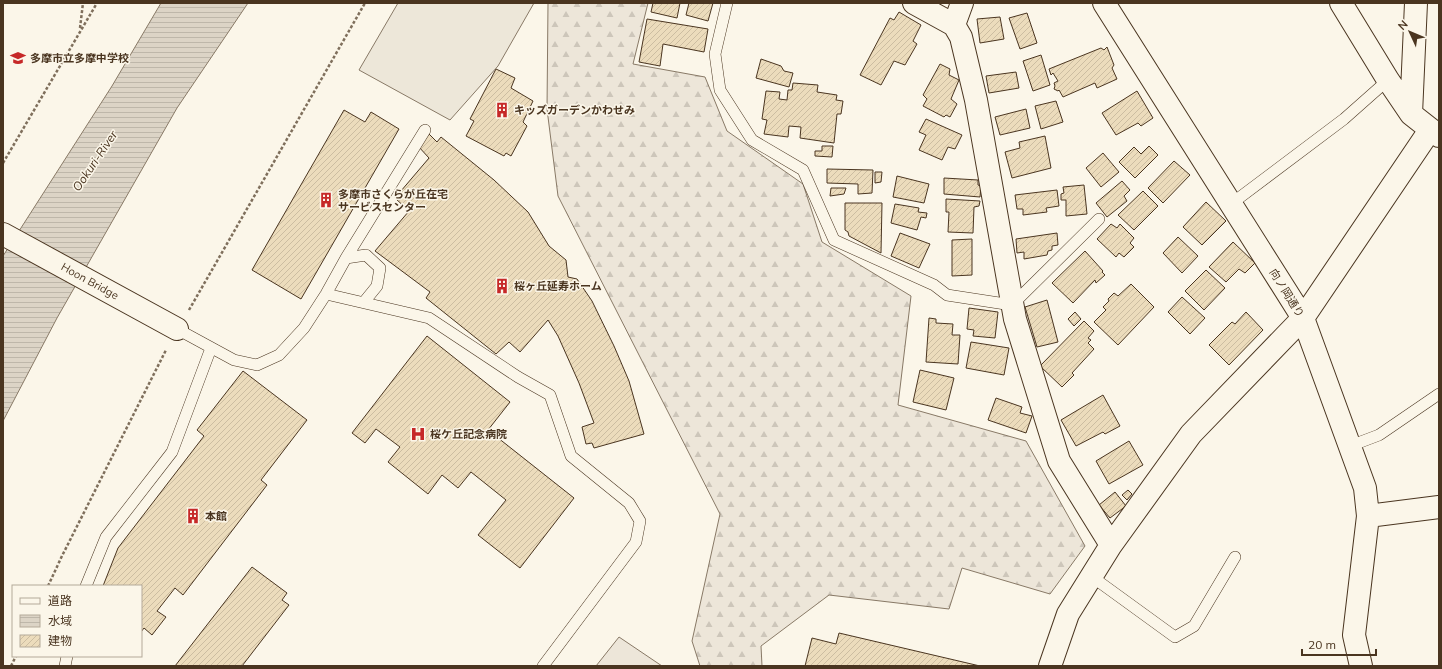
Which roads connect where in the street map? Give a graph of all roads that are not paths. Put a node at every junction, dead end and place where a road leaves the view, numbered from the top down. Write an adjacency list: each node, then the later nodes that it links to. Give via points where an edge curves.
1 (727, 3): 18 (lane, via 715,54 720,90 752,140 803,170 834,240 934,285 947,295)
2 (914, 3): 7 (street)
3 (962, 3): 7 (street)
4 (1104, 3): 12 (street, 向ノ岡通り)
5 (1341, 3): 8 (street)
6 (1416, 3): 9 (street)
7 (954, 25): 18 (street, via 961,37 976,100)
8 (1388, 80): 9 (street); 12 (lane, via 1344,119)
9 (1411, 114): 11 (street)
10 (425, 130): 15 (lane)
11 (1436, 130): 19 (street)
12 (1231, 204): 19 (street, 向ノ岡通り)
13 (1099, 219): 18 (lane)
14 (3, 234): 20 (street, Hoon Bridge)
15 (346, 258): 16 (lane); 17 (lane, via 366,255 380,268 377,286)
16 (326, 294): 17 (lane); 21 (lane, via 304,328 279,355 257,365 234,360)
17 (364, 302): 31 (lane, via 429,318 550,396 571,456 629,503 640,521 636,542)
18 (1012, 305): 26 (street, via 1059,461)
19 (1303, 318): 23 (street, 向ノ岡通り); 26 (street, via 1191,434)
20 (177, 329): 21 (lane)
21 (211, 348): 29 (lane, via 172,452 106,537)
22 (1439, 394): 23 (lane, via 1379,435)
23 (1350, 446): 25 (street, 向ノ岡通り, via 1365,488)
24 (1439, 507): 25 (street)
25 (1368, 516): 32 (street, 向ノ岡通り, via 1354,635)
26 (1110, 545): 28 (street)
27 (1235, 557): 28 (lane, via 1194,626 1175,637)
28 (1091, 576): 30 (street, via 1068,614)
29 (86, 585)
30 (1051, 665)
31 (543, 666)
32 (1361, 666)

